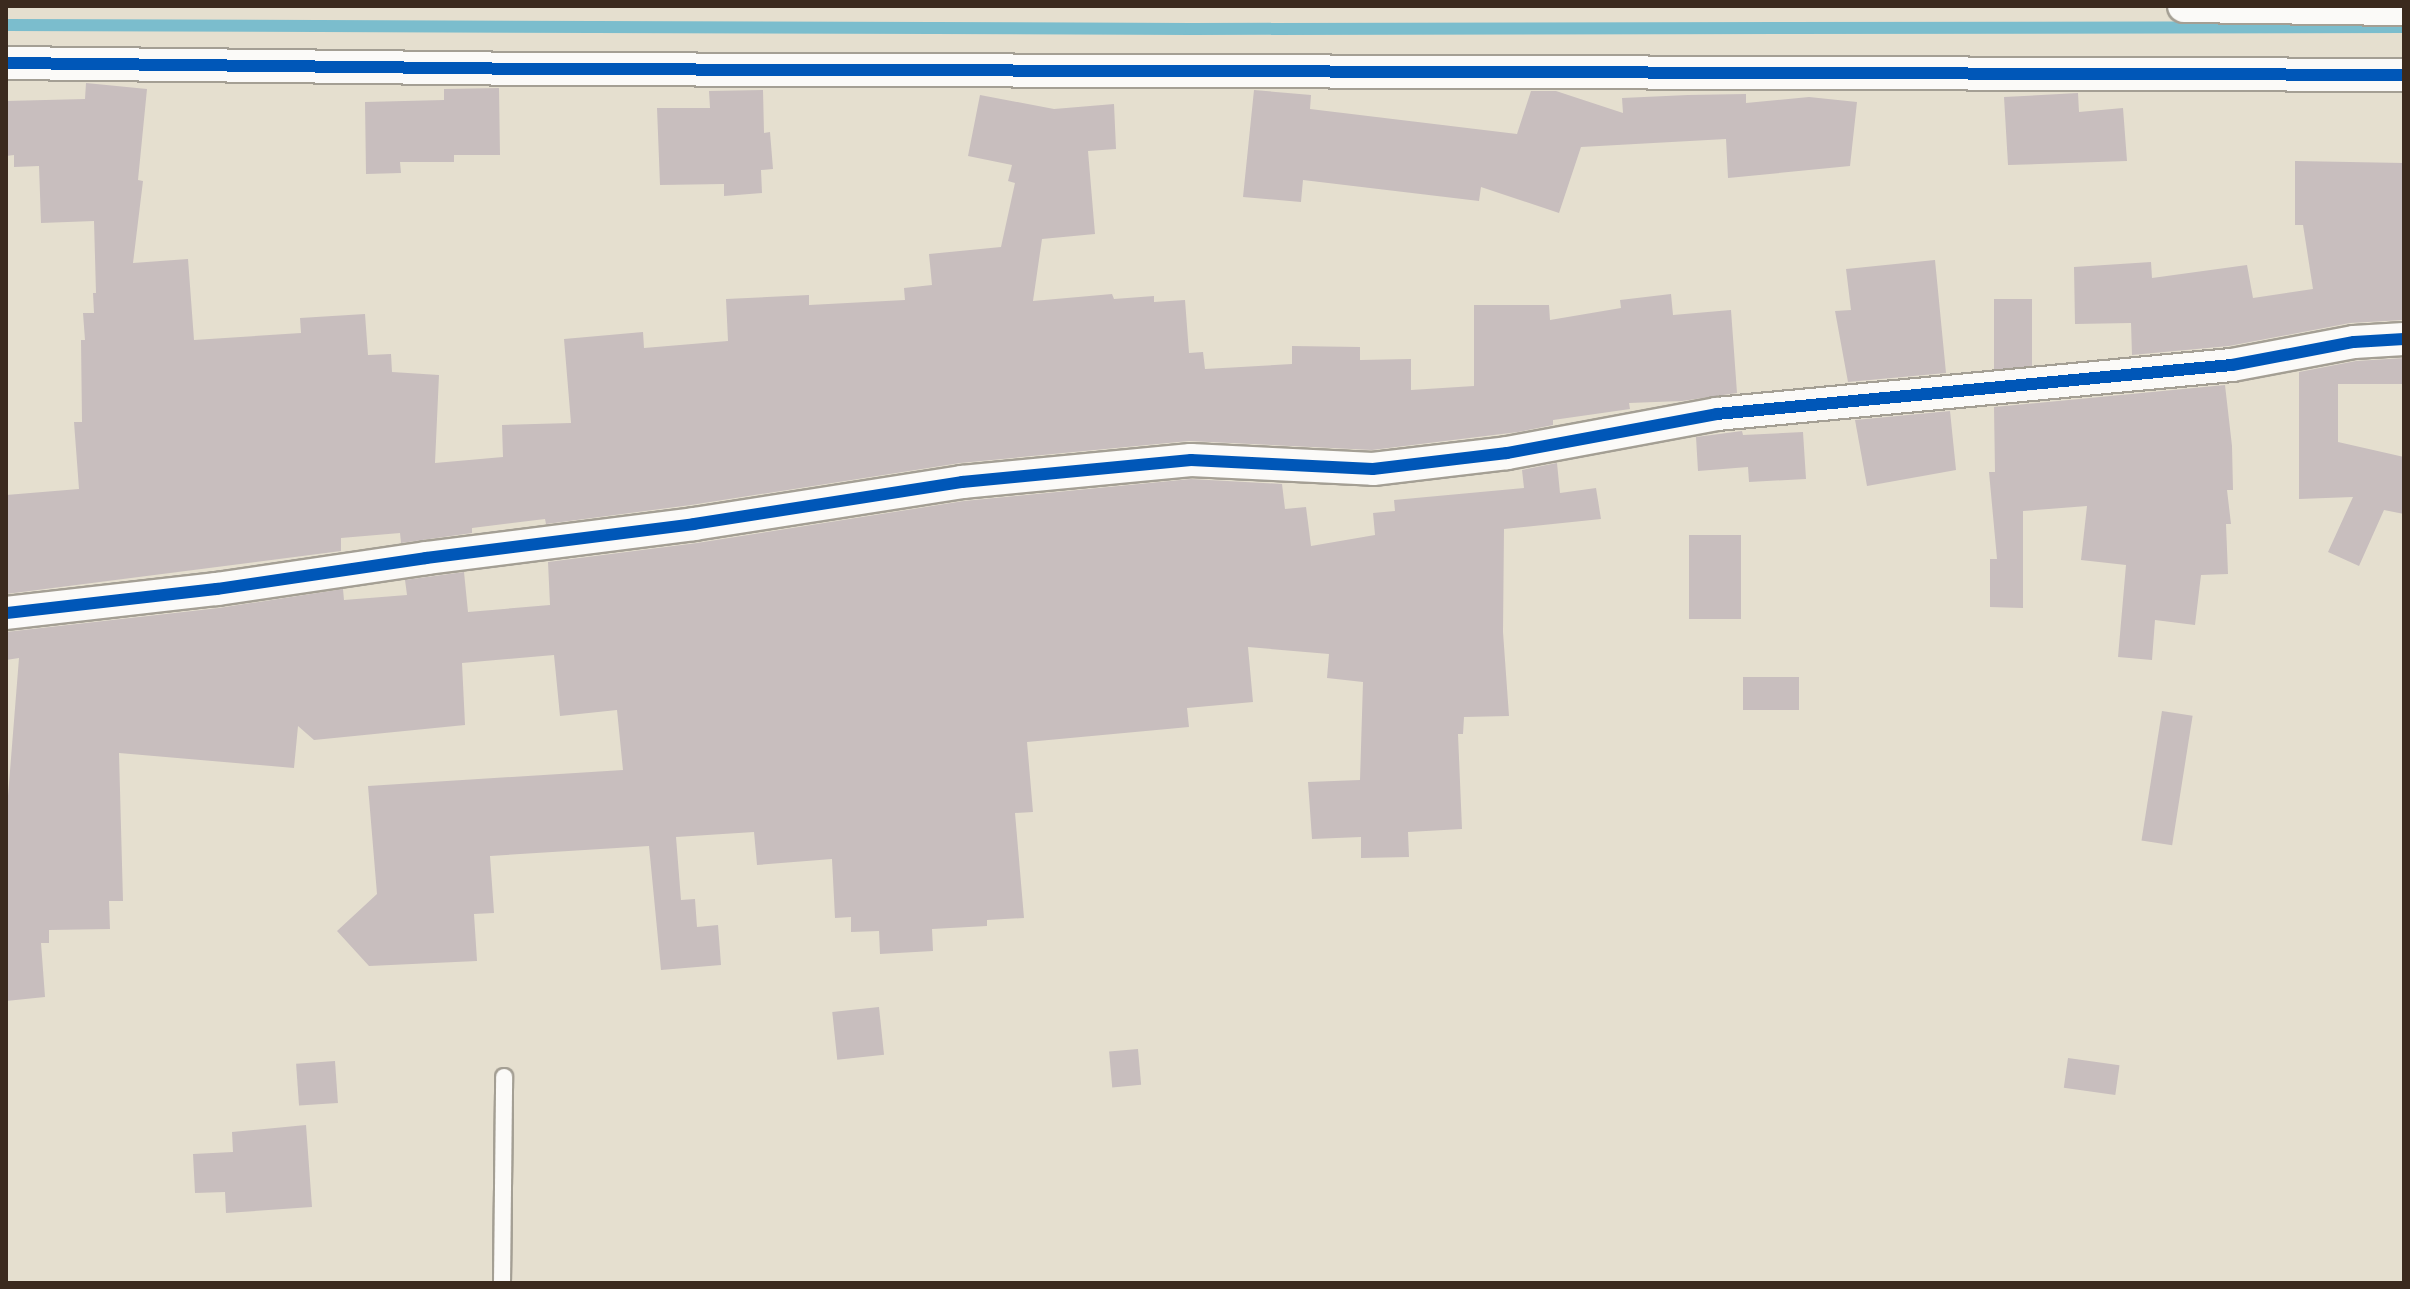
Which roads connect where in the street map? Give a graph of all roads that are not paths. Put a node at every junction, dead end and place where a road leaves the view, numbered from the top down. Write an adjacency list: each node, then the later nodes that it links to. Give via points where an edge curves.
1 (2184, 6): 2 (street)
2 (2404, 9)
3 (6, 63): 4 (street)
4 (2404, 75)
5 (2404, 339): 6 (street, via 2354,342 2232,365 1717,414 1507,453 1373,469 1191,460 962,482 694,524)
6 (6, 613)
7 (504, 1077): 8 (lane)
8 (502, 1283)

